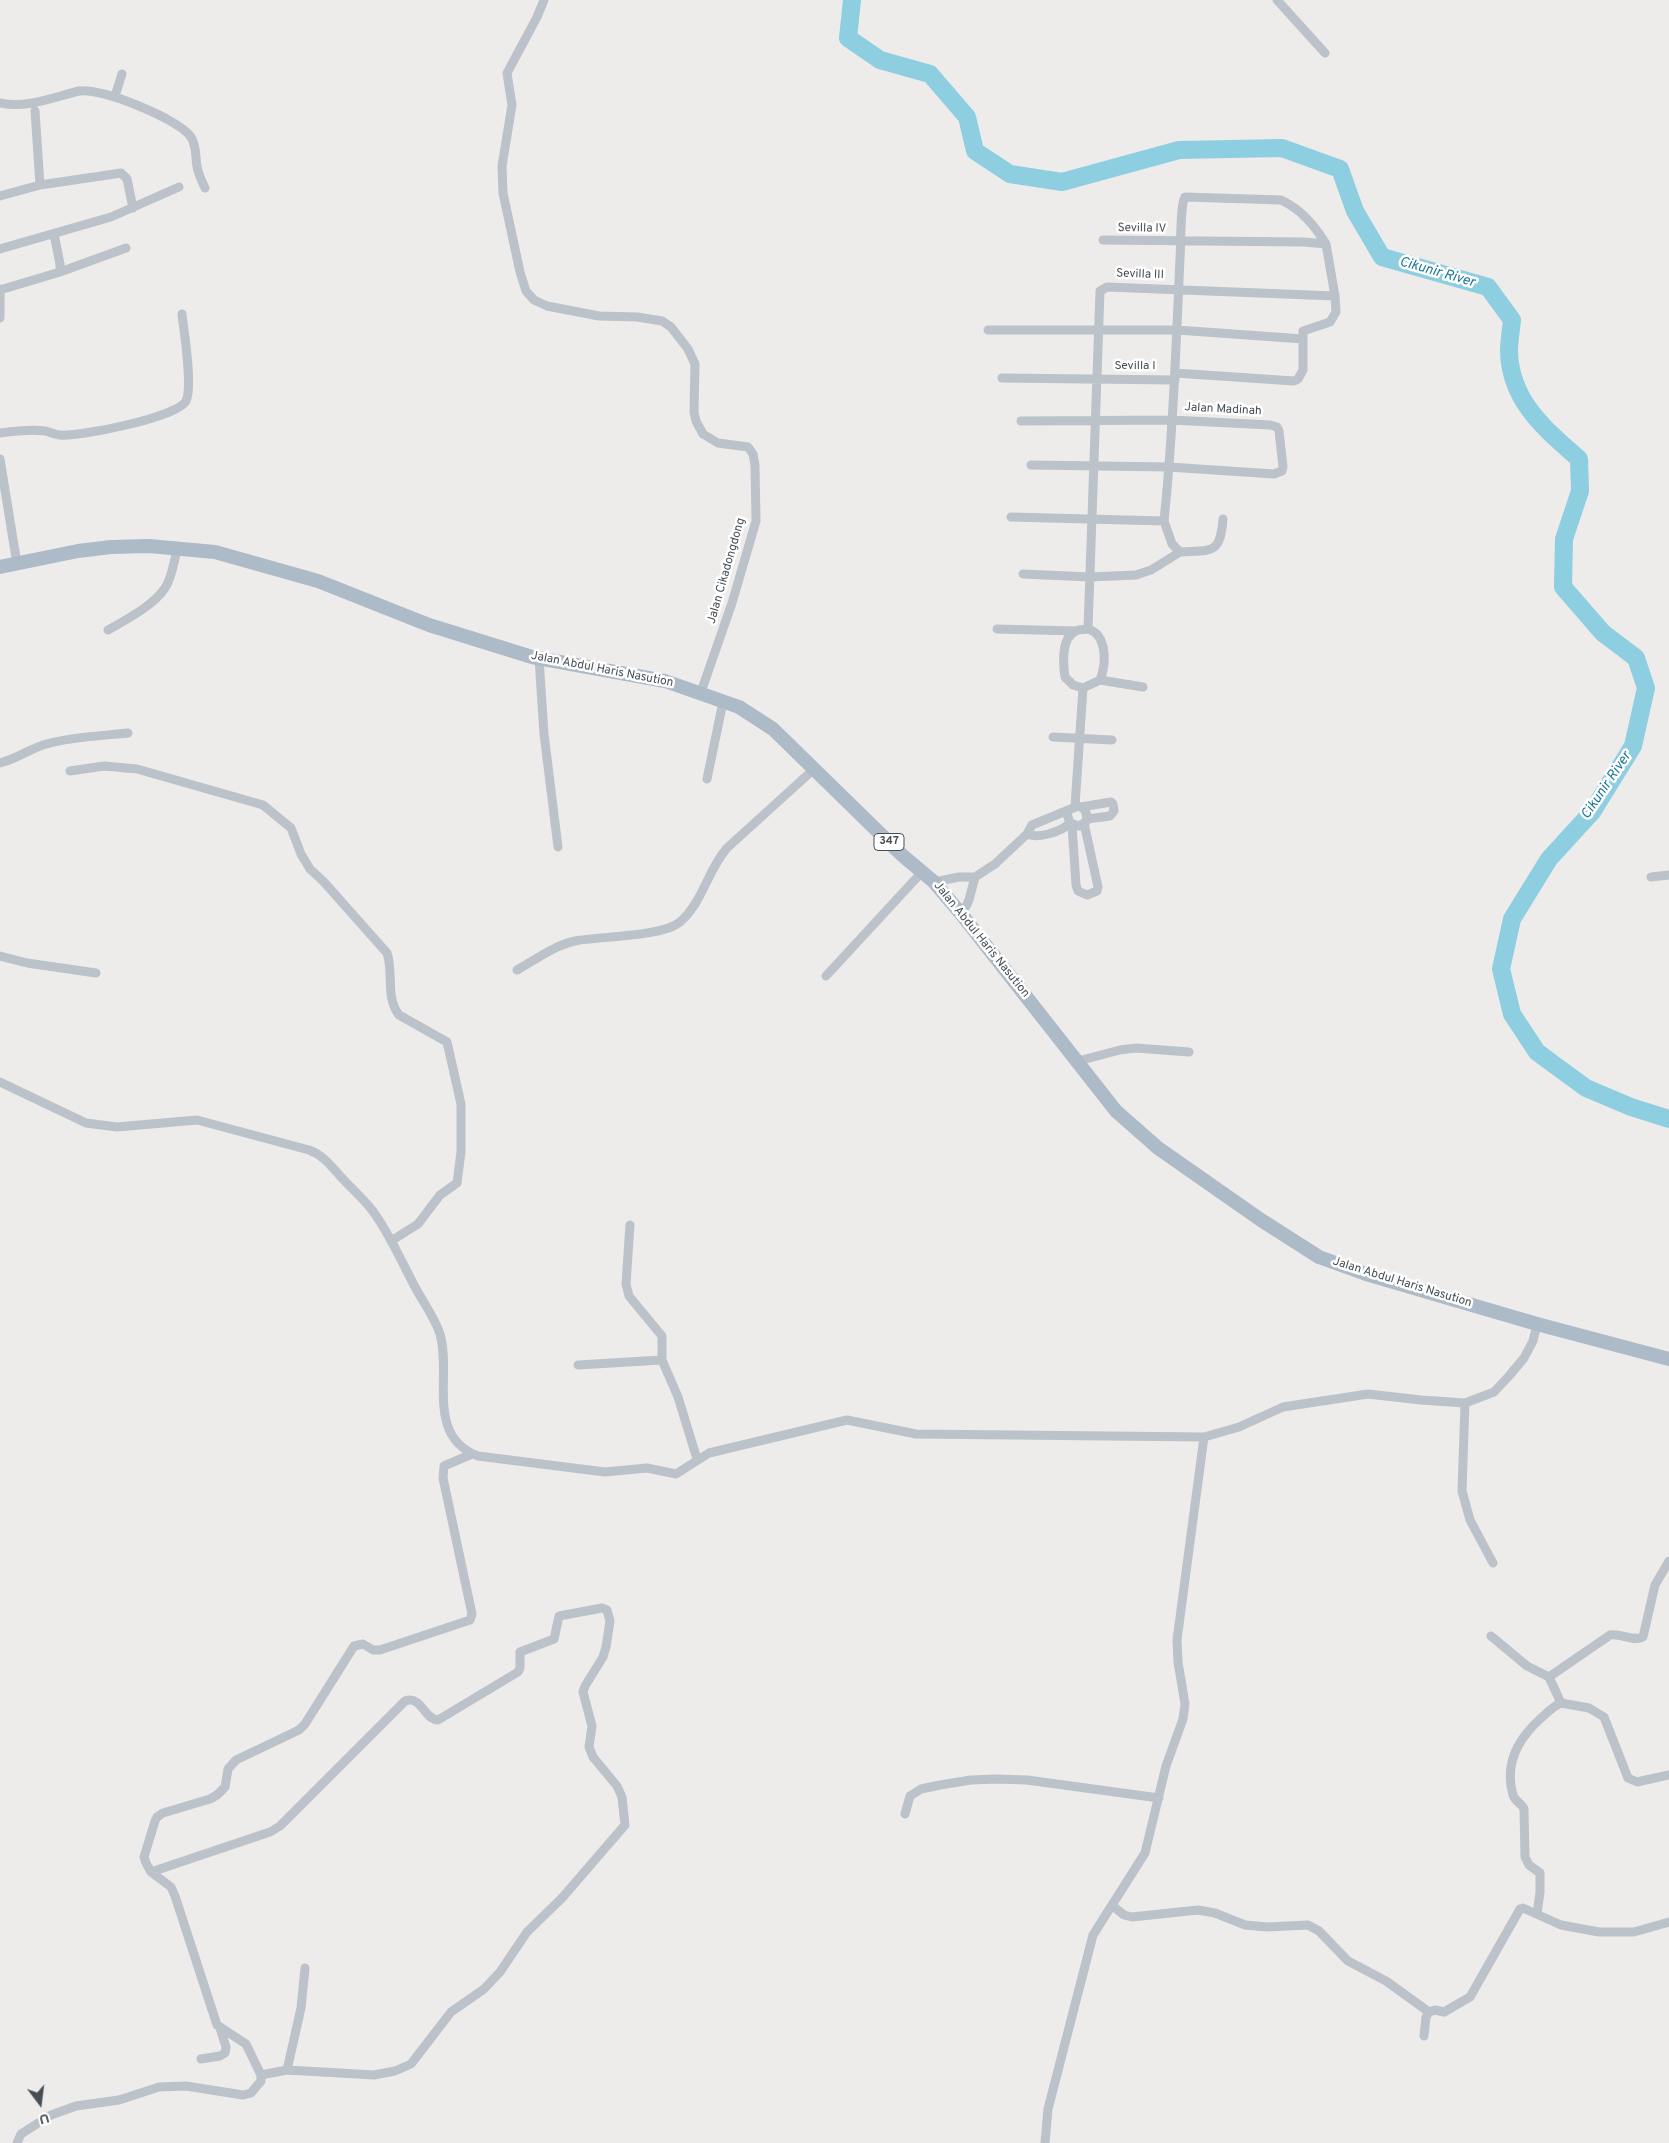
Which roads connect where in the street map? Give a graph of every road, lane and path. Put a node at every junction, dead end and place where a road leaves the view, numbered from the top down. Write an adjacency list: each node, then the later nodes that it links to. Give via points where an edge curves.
1 (544, 0): 59 (street, Jalan Cikadongdong, via 507,73 512,106 502,166 503,193 526,291 534,300 548,306 599,316 662,321 671,327 695,364 694,412 703,434 718,442 748,448 755,458 754,531)
2 (1276, 0): 3 (street)
3 (1325, 53)
4 (122, 74): 5 (street)
5 (115, 96): 6 (street, via 85,90 27,103); 10 (street, via 169,119 187,132 194,144)
6 (0, 103)
7 (34, 110): 8 (street)
8 (40, 185): 11 (street); 12 (street, via 122,173 127,179)
9 (179, 187): 12 (street)
10 (205, 188)
11 (0, 196)
12 (133, 208): 13 (street)
13 (54, 234): 18 (street); 19 (street)
14 (1103, 240): 15 (street, Sevilla IV)
15 (1181, 242): 16 (street, Sevilla IV); 16 (street, via 1183,200 1190,196 1281,200 1295,207 1311,222); 20 (street)
16 (1326, 244): 22 (street)
17 (126, 248): 19 (street)
18 (0, 249)
19 (60, 272): 21 (street)
20 (1179, 289): 22 (street, Sevilla III); 26 (street, Sevilla III, via 1105,287 1100,291); 27 (street)
21 (0, 290): 24 (street)
22 (1335, 296): 28 (street, via 1334,318 1303,331)
23 (182, 314): 35 (street, via 188,396 180,409 157,418 96,431 61,435 21,430)
24 (0, 318)
25 (988, 330): 26 (street)
26 (1097, 330): 27 (street); 31 (street, Sevilla III)
27 (1177, 330): 28 (street); 29 (street)
28 (1303, 340): 29 (street, Sevilla I, via 1303,370 1301,378 1296,381)
29 (1175, 377): 31 (street, Sevilla I); 33 (street)
30 (1002, 378): 31 (street, Sevilla I)
31 (1096, 380): 34 (street, Sevilla III)
32 (1021, 420): 34 (street, Jalan Madinah)
33 (1171, 420): 34 (street, Jalan Madinah); 39 (street); 39 (street, Jalan Madinah, via 1274,426 1279,431 1283,467 1277,474)
34 (1095, 421): 38 (street, Sevilla III)
35 (0, 433)
36 (0, 459): 40 (street)
37 (1030, 465): 38 (street)
38 (1093, 465): 39 (street); 43 (street, Sevilla III)
39 (1169, 467): 44 (street)
40 (1, 472): 47 (street)
41 (1011, 517): 43 (street)
42 (1223, 519): 46 (street, via 1218,546)
43 (1092, 521): 44 (street); 50 (street, Sevilla III)
44 (1164, 521): 46 (street, via 1172,544)
45 (177, 550): 47 (main road, Jalan Abdul Haris Nasution / 347, via 149,546 111,547); 53 (street, via 166,587 156,598); 55 (main road, Jalan Abdul Haris Nasution / 347, via 215,552 318,581 429,625)
46 (1180, 552): 50 (street, via 1143,573)
47 (17, 564): 48 (main road, Jalan Abdul Haris Nasution / 347)
48 (0, 567)
49 (1023, 574): 50 (street)
50 (1090, 576): 52 (street, Sevilla III)
51 (997, 629): 54 (street)
52 (1088, 629): 54 (street); 56 (street, via 1101,639 1104,665)
53 (108, 630)
54 (1076, 630): 58 (street, via 1067,640 1064,672 1069,682)
55 (539, 658): 59 (main road, Jalan Abdul Haris Nasution / 347, via 665,681); 73 (street, via 547,764)
56 (1100, 680): 57 (street); 58 (street)
57 (1143, 687)
58 (1083, 688): 63 (street)
59 (701, 692): 60 (main road, Jalan Abdul Haris Nasution / 347)
60 (723, 702): 66 (main road, Jalan Abdul Haris Nasution / 347, via 739,707 773,729); 68 (street)
61 (128, 733): 65 (street, via 65,740)
62 (1053, 737): 63 (street)
63 (1079, 739): 64 (street); 69 (street)
64 (1112, 740)
65 (0, 762)
66 (814, 769): 74 (main road, Jalan Abdul Haris Nasution / 347); 81 (street, via 727,848 696,904 679,922 661,930 568,943)
67 (70, 771): 88 (street, via 104,766 137,769 263,805 292,828 310,869 387,953 394,1009 447,1042 461,1104 458,1184 440,1195 418,1224)
68 (707, 779)
69 (1075, 808): 70 (street, via 1087,814); 70 (street, via 1113,804 1113,814); 71 (street, via 1067,814); 72 (street, via 1032,825)
70 (1085, 821): 71 (street, via 1079,826); 71 (street, via 1098,887 1095,893 1087,895 1078,891 1076,885)
71 (1071, 824): 72 (street, via 1037,836)
72 (1027, 834): 76 (street, via 995,864)
73 (558, 847)
74 (922, 872): 78 (main road, Jalan Abdul Haris Nasution / 347); 83 (street)
75 (1669, 875): 77 (street)
76 (975, 877): 78 (street, via 959,876); 79 (street)
77 (1652, 878)
78 (934, 882): 79 (main road, Jalan Abdul Haris Nasution / 347)
79 (962, 915): 85 (main road, Jalan Abdul Haris Nasution / 347)
80 (0, 956): 82 (street)
81 (517, 970)
82 (96, 973)
83 (826, 976)
84 (1189, 1052): 85 (street, via 1136,1048)
85 (1078, 1061): 89 (main road, Jalan Abdul Haris Nasution / 347, via 1116,1112 1158,1148 1319,1257)
86 (0, 1082): 88 (street, via 86,1123 117,1127 197,1120 317,1153 372,1210)
87 (630, 1225): 91 (street, via 626,1284 632,1301 662,1336)
88 (391, 1241): 95 (street, via 440,1334 444,1409 450,1432 465,1452)
89 (1537, 1324): 90 (main road, Jalan Abdul Haris Nasution / 347); 93 (street, via 1524,1358 1509,1376 1494,1392)
90 (1669, 1359)
91 (662, 1360): 92 (street); 96 (street, via 678,1397)
92 (578, 1364)
93 (1465, 1402): 94 (street, via 1368,1394 1283,1407 1239,1427); 98 (street, via 1462,1491 1470,1520)
94 (1204, 1437): 96 (street, via 916,1434 847,1420 710,1453); 103 (street, via 1177,1640 1184,1712)
95 (472, 1454): 96 (street, via 605,1472 647,1468 669,1474 682,1471); 105 (street, via 444,1466 443,1478 472,1614 470,1620 380,1650 363,1644 354,1646 299,1730 236,1760 228,1769 225,1787 217,1795 157,1817 144,1857)
96 (697, 1459)
97 (1669, 1561): 100 (street, via 1655,1585 1643,1637 1610,1635)
98 (1493, 1563)
99 (1491, 1636): 100 (street, via 1528,1666)
100 (1549, 1677): 101 (street)
101 (1561, 1703): 102 (street, via 1589,1708 1604,1717 1626,1776 1632,1781); 107 (street, via 1526,1732 1511,1764 1514,1796 1524,1810 1525,1856 1529,1865 1540,1873)
102 (1669, 1775)
103 (1159, 1798): 104 (street, via 1027,1780 971,1780 921,1789 910,1796); 106 (street, via 1145,1853)
104 (905, 1814)
105 (151, 1872): 111 (street, via 167,1883 175,1896 214,2020); 114 (street, via 274,1830 405,1701 416,1701 432,1719 438,1720 518,1672 520,1652 554,1638 559,1616 602,1608 607,1610 610,1621 603,1657 583,1692 592,1726 589,1746 617,1786 622,1797 625,1825 562,1898 527,1932 484,1989 451,2012 411,2064 374,2075)
106 (1113, 1906): 110 (street, via 1132,1917 1198,1910 1245,1925 1308,1925 1348,1961 1386,1981); 117 (street, via 1097,1928 1091,1945 1048,2110)
107 (1537, 1914): 108 (street, via 1561,1925 1599,1932 1634,1932); 110 (street, via 1523,1908 1518,1910 1467,2000 1444,2012)
108 (1669, 1922)
109 (305, 1968): 114 (street, via 301,2008)
110 (1429, 2012): 112 (street)
111 (220, 2028): 113 (street, via 225,2053); 115 (street, via 244,2041)
112 (1424, 2036)
113 (201, 2059)
114 (287, 2070): 115 (street)
115 (261, 2075): 116 (street, via 260,2082 251,2093 186,2086 159,2087 119,2100 76,2106 51,2115 21,2134)
116 (17, 2143)
117 (1045, 2143)

